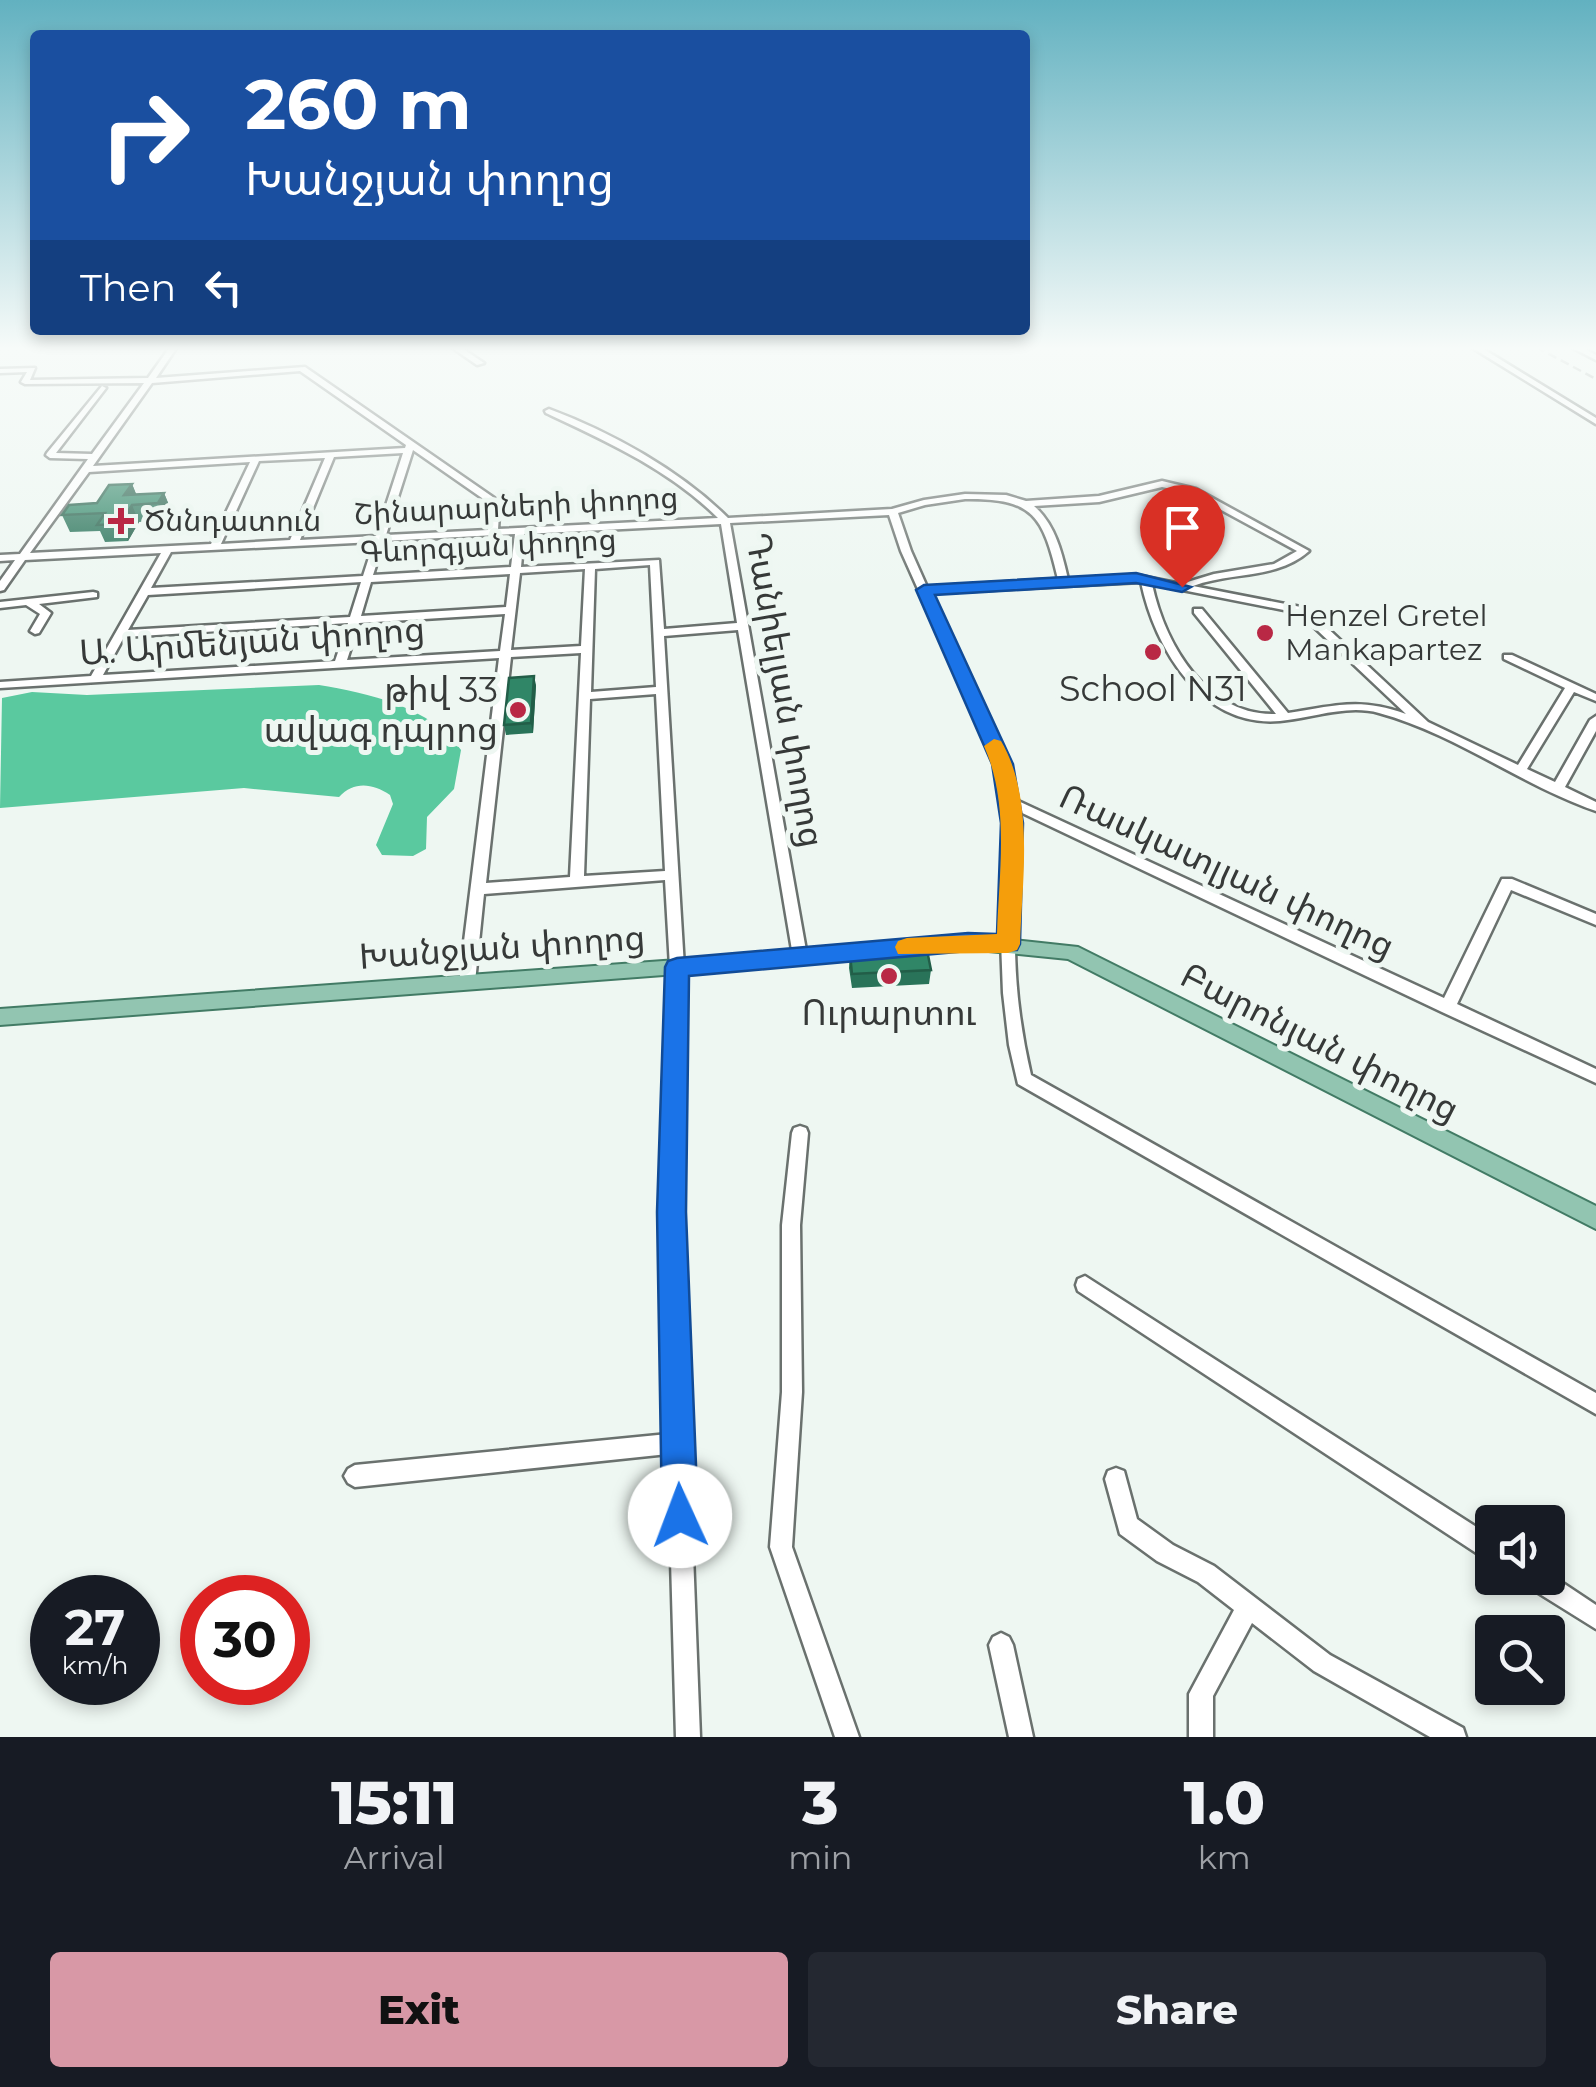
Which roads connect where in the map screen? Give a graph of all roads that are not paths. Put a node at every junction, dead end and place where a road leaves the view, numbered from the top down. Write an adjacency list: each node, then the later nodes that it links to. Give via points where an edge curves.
1 (70, 428): 7 (street, via 50,454)
2 (115, 428): 7 (street)
3 (383, 428): 5 (street)
4 (586, 428): 12 (street, Դանիելյան փողոց, via 708,500)
5 (409, 447): 6 (street); 14 (street, via 497,504); 15 (street)
6 (330, 454): 8 (street); 16 (street)
7 (94, 457): 9 (street)
8 (256, 459): 9 (street); 17 (street)
9 (86, 469): 19 (street)
10 (1027, 504): 11 (street, Շինարարների փողոց, via 993,497 918,500); 25 (street, via 1040,514); 26 (street, Շինարարների փողոց, via 1162,484 1193,491 1304,551 1290,565 1201,578)
11 (893, 512): 12 (street, Շինարարների փողոց); 28 (street, Ռասկատլյան փողոց)
12 (725, 520): 13 (street, Շինարարների փողոց); 36 (street, Դանիելյան փողոց)
13 (520, 530): 14 (street, Շինարարների փողոց); 22 (street)
14 (493, 532): 15 (street, Շինարարների փողոց)
15 (378, 538): 16 (street, Շինարարների փողոց); 23 (street)
16 (294, 542): 17 (street, Շինարարների փողոց)
17 (215, 547): 18 (street, Շինարարների փողոց)
18 (168, 549): 19 (street, Շինարարների փողոց); 29 (street)
19 (22, 557): 20 (street, Շինարարների փողոց); 27 (street)
20 (0, 558)
21 (590, 565): 22 (street, Գևորգյան փողոց); 38 (street, Գևորգյան փողոց, via 655,562); 40 (street)
22 (516, 569): 23 (street, Գևորգյան փողոց); 33 (street)
23 (367, 578): 29 (street, Գևորգյան փողոց); 35 (street)
24 (1146, 580): 25 (street); 26 (street); 50 (street, via 1172,652 1204,690 1240,713)
25 (1064, 582): 28 (street)
26 (1182, 587): 52 (street, via 1302,610)
27 (0, 588)
28 (924, 590): 55 (street, Ռասկատլյան փողոց, via 1002,764)
29 (144, 592): 39 (street)
30 (93, 595): 31 (street)
31 (30, 603): 32 (street); 37 (street, via 46,613)
32 (0, 604)
33 (512, 610): 35 (street); 41 (street)
34 (1198, 611): 50 (street)
35 (354, 620): 39 (street); 43 (street)
36 (743, 626): 38 (street); 62 (street, Դանիելյան փողոց)
37 (35, 631)
38 (659, 633): 47 (street)
39 (120, 634): 44 (street)
40 (586, 649): 41 (street, Ա. Արմենյան փողոց); 48 (street)
41 (507, 652): 43 (street, Ա. Արմենյան փողոց); 59 (street)
42 (1508, 657): 46 (street)
43 (340, 664): 44 (street, Ա. Արմենյան փողոց)
44 (96, 678): 45 (street, Ա. Արմենյան փողոց)
45 (0, 685)
46 (1572, 686): 49 (street); 53 (street)
47 (662, 690): 48 (street); 57 (street)
48 (584, 696): 58 (street)
49 (1596, 698)
50 (1284, 716): 52 (street, via 1372,708)
51 (1596, 720): 54 (street)
52 (1424, 725): 53 (street)
53 (1520, 771): 54 (street)
54 (1558, 790): 56 (street)
55 (1008, 801): 61 (street); 65 (street, Ռասկատլյան փողոց)
56 (1596, 807)
57 (672, 875): 58 (street); 63 (street)
58 (577, 882): 59 (street)
59 (478, 888): 64 (street)
60 (1596, 920): 65 (street, via 1507,882)
61 (1008, 944): 62 (main road, Խանջյան փողոց); 69 (main road, Բարոնյան փողոց, via 1071,952); 71 (street, via 1012,1025 1024,1079)
62 (800, 956): 63 (main road, Խանջյան փողոց)
63 (677, 967): 64 (main road, Խանջյան փողոց); 72 (street)
64 (467, 982): 66 (main road, Խանջյան փողոց)
65 (1447, 1008): 67 (street, Ռասկատլյան փողոց)
66 (0, 1017)
67 (1596, 1076)
68 (800, 1133): 81 (street, via 782,1547)
69 (1596, 1218)
70 (1085, 1284): 75 (street)
71 (1596, 1404)
72 (677, 1443): 73 (street); 80 (street)
73 (355, 1476)
74 (1116, 1480): 77 (street, via 1128,1526)
75 (1475, 1539)
76 (1560, 1595): 78 (street)
77 (1248, 1608): 83 (street, via 1201,1694); 84 (street, via 1322,1663)
78 (1596, 1618)
79 (1001, 1645): 82 (street)
80 (688, 1737)
81 (847, 1737)
82 (1021, 1737)
83 (1201, 1737)
84 (1454, 1737)

